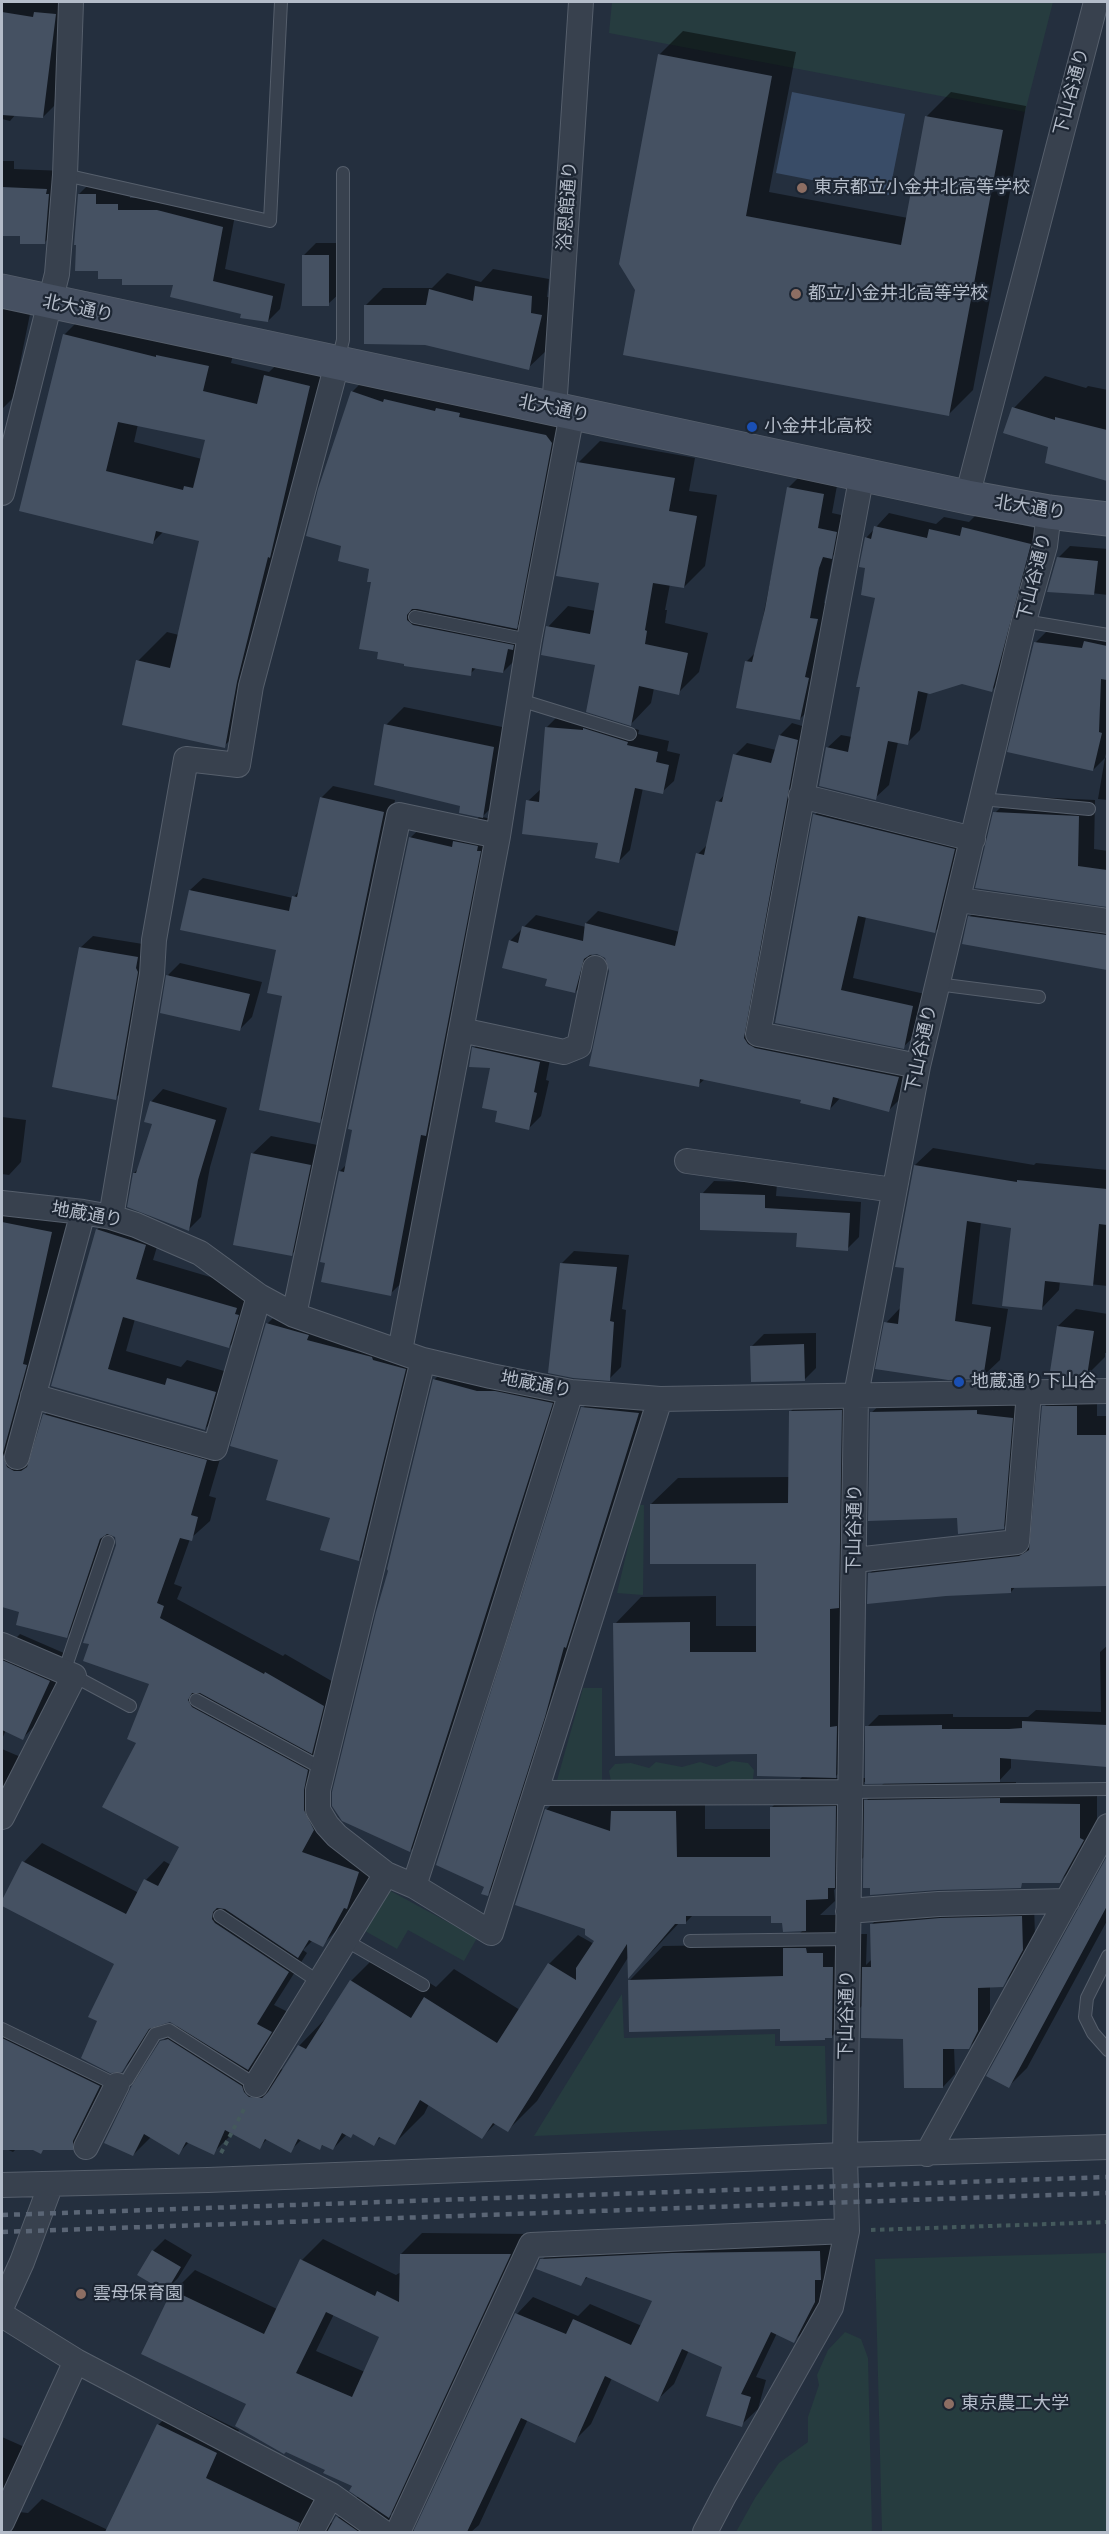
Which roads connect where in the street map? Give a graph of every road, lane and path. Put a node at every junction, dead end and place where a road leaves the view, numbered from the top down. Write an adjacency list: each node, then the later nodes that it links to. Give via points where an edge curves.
1 (71, 2): 6 (street)
2 (281, 2): 6 (lane, via 270,220)
3 (581, 2): 10 (street, 浴恩館通り)
4 (1096, 2): 13 (street, 下山谷通り)
5 (343, 173): 9 (lane, via 343,340)
6 (65, 175): 8 (street, via 57,273)
7 (2, 291): 8 (street, 北大通り)
8 (50, 303): 9 (street, 北大通り); 12 (street)
9 (337, 364): 10 (street, 北大通り); 38 (street, via 251,686 238,765 186,759)
10 (563, 412): 11 (street, 北大通り); 19 (street, 浴恩館通り)
11 (862, 474): 13 (street, 北大通り); 22 (street)
12 (2, 493)
13 (967, 497): 14 (street, 北大通り)
14 (1049, 512): 15 (street, 北大通り); 17 (street, 下山谷通り, via 1045,546)
15 (1107, 519)
16 (415, 617): 19 (lane)
17 (1024, 621): 18 (lane); 23 (street, 下山谷通り)
18 (1107, 635)
19 (529, 640): 20 (street, 浴恩館通り)
20 (520, 700): 21 (lane); 25 (street, 浴恩館通り)
21 (630, 734)
22 (801, 796): 26 (street); 33 (street, via 758,1034)
23 (981, 799): 24 (lane); 26 (street, 下山谷通り)
24 (1089, 809)
25 (498, 836): 32 (street, 浴恩館通り); 40 (street, via 399,815)
26 (973, 839): 27 (street, 下山谷通り)
27 (959, 900): 28 (street); 30 (street, 下山谷通り)
28 (1107, 921)
29 (595, 968): 32 (street, via 579,1046 564,1052)
30 (937, 984): 31 (lane); 33 (street, 下山谷通り)
31 (1039, 997)
32 (461, 1030): 41 (street, 浴恩館通り)
33 (918, 1066): 35 (street, 下山谷通り)
34 (687, 1161): 35 (street)
35 (894, 1190): 46 (street, 下山谷通り)
36 (2, 1203): 37 (street, 地蔵通り)
37 (83, 1212): 38 (street, 地蔵通り); 47 (street)
38 (111, 1217): 39 (street, 地蔵通り, via 200,1253)
39 (259, 1296): 40 (street, 地蔵通り); 47 (street, via 215,1448)
40 (294, 1315): 41 (street, 地蔵通り)
41 (400, 1351): 42 (street, 地蔵通り)
42 (423, 1360): 44 (street, 地蔵通り); 56 (street)
43 (1107, 1390): 45 (street, 地蔵通り)
44 (571, 1392): 48 (street, 地蔵通り); 63 (street)
45 (1029, 1392): 46 (street, 地蔵通り); 51 (street, via 1017,1542)
46 (856, 1395): 48 (street, 地蔵通り); 51 (street, 下山谷通り)
47 (33, 1396): 49 (street)
48 (660, 1399): 59 (street)
49 (17, 1457)
50 (108, 1542): 53 (lane)
51 (855, 1560): 58 (street, 下山谷通り)
52 (2, 1645): 53 (street)
53 (69, 1674): 55 (lane); 60 (street)
54 (196, 1700): 56 (lane)
55 (130, 1706)
56 (323, 1769): 62 (street, via 318,1810 338,1836)
57 (1107, 1789): 58 (lane)
58 (850, 1792): 59 (street); 65 (street, 下山谷通り)
59 (536, 1793): 63 (street, via 490,1933)
60 (2, 1817)
61 (1107, 1826): 64 (street)
62 (386, 1874): 63 (street); 68 (street)
63 (414, 1886)
64 (1067, 1901): 65 (street); 79 (street)
65 (848, 1911): 67 (street, 下山谷通り)
66 (220, 1916): 71 (lane)
67 (849, 1939): 69 (lane); 80 (street, 下山谷通り)
68 (345, 1940): 71 (street); 72 (lane)
69 (690, 1941)
70 (1107, 1956): 74 (lane, via 1087,1998 1085,2017)
71 (319, 1982): 76 (street)
72 (423, 1985)
73 (2, 2029): 75 (lane)
74 (1107, 2050)
75 (117, 2085): 76 (lane, via 127,2080 155,2034 169,2030); 77 (street)
76 (256, 2085): 81 (path)
77 (86, 2147)
78 (1107, 2147): 79 (street)
79 (927, 2154): 80 (street)
80 (845, 2155): 81 (street); 85 (street, 下山谷通り)
81 (208, 2180): 82 (street)
82 (51, 2184): 83 (street); 86 (street)
83 (2, 2185)
84 (1107, 2222): 85 (path)
85 (847, 2231): 93 (street, via 531,2245); 94 (street, 下山谷通り, via 831,2307)
86 (2, 2306)
87 (2, 2315): 88 (street)
88 (76, 2361): 89 (street); 90 (street)
89 (332, 2496): 91 (street); 92 (street)
90 (2, 2522)
91 (311, 2532)
92 (383, 2532)
93 (398, 2532)
94 (705, 2532)

